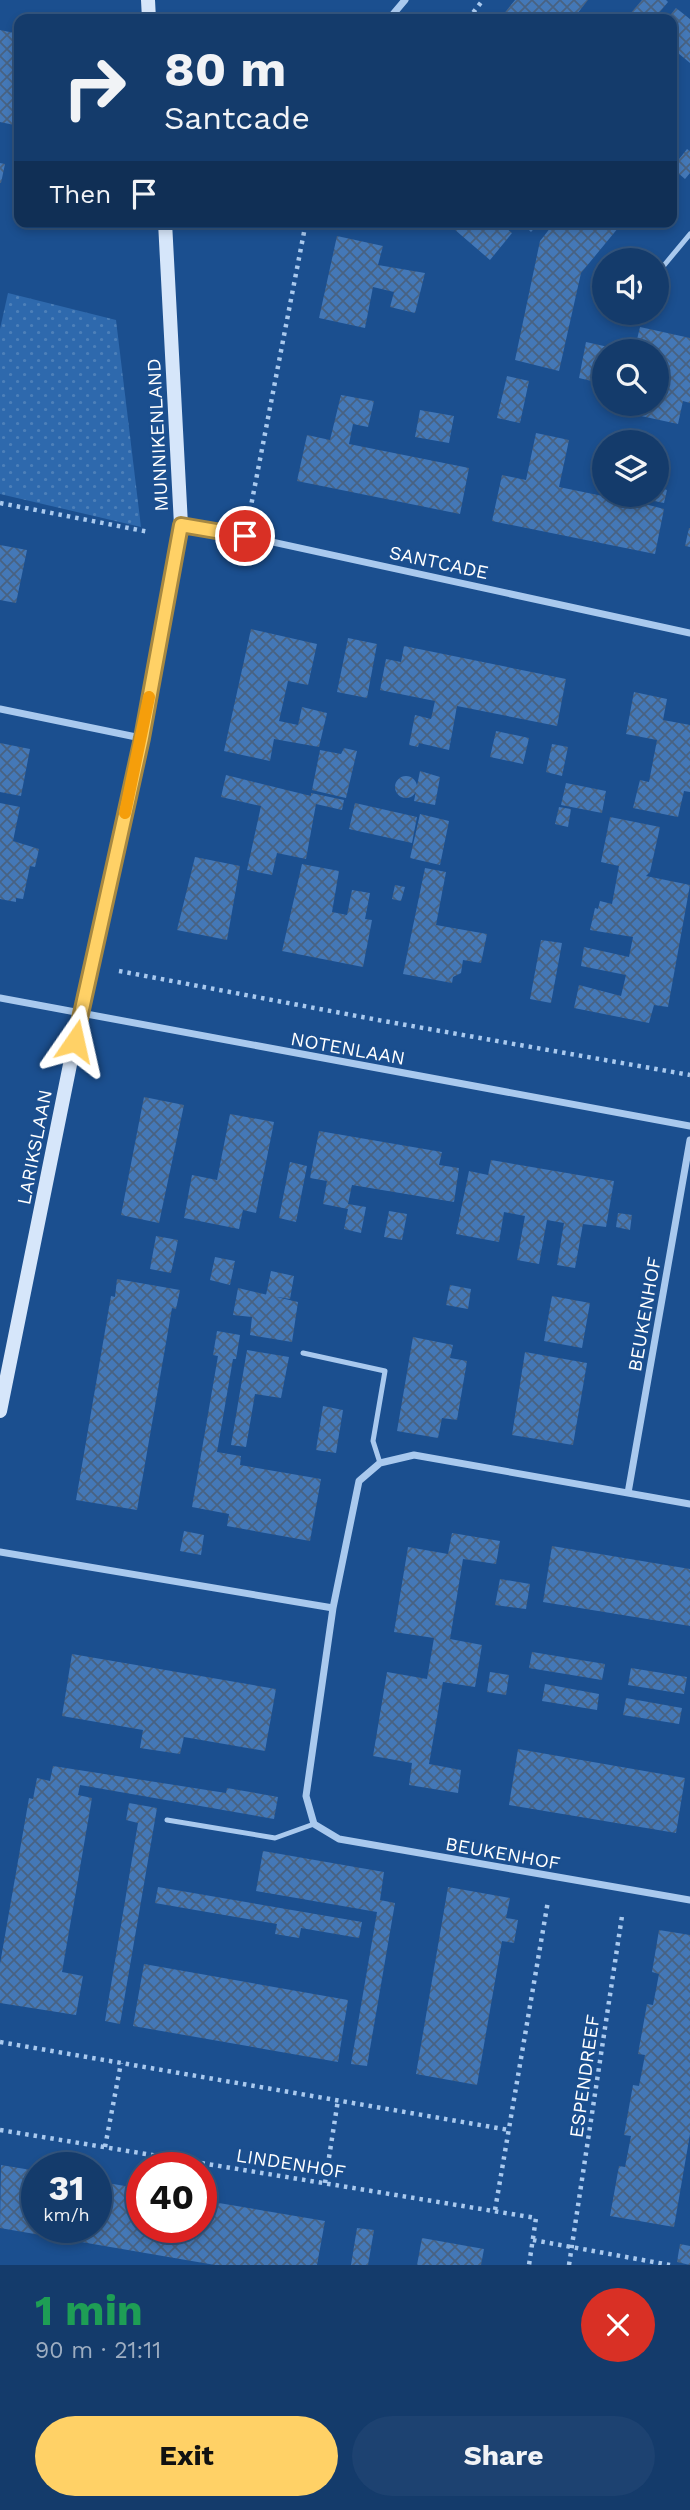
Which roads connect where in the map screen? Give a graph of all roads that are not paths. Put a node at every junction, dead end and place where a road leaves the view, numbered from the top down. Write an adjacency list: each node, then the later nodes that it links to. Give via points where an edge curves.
1 (405, 0): 2 (street)
2 (392, 14)
3 (165, 228): 6 (street, MUNNIKENLAND)
4 (690, 234): 5 (lane)
5 (669, 259)
6 (181, 525): 7 (street, SANTCADE); 9 (street, MUNNIKENLAND)
7 (690, 633)
8 (0, 709): 9 (street)
9 (142, 738): 11 (street, MUNNIKENLAND)
10 (0, 998): 11 (street, NOTENLAAN)
11 (80, 1015): 12 (street, NOTENLAAN); 15 (street, LARIKSLAAN)
12 (690, 1126)
13 (690, 1140): 17 (street, BEUKENHOF)
14 (303, 1353): 16 (lane, via 385,1371 373,1441)
15 (0, 1411)
16 (380, 1463): 17 (street, via 414,1455); 20 (street, via 359,1481)
17 (628, 1493): 18 (street)
18 (690, 1504)
19 (0, 1552): 20 (street)
20 (333, 1608): 22 (street, via 306,1796)
21 (167, 1820): 22 (lane, via 275,1838)
22 (314, 1824): 23 (street, BEUKENHOF, via 338,1839)
23 (690, 1900)

